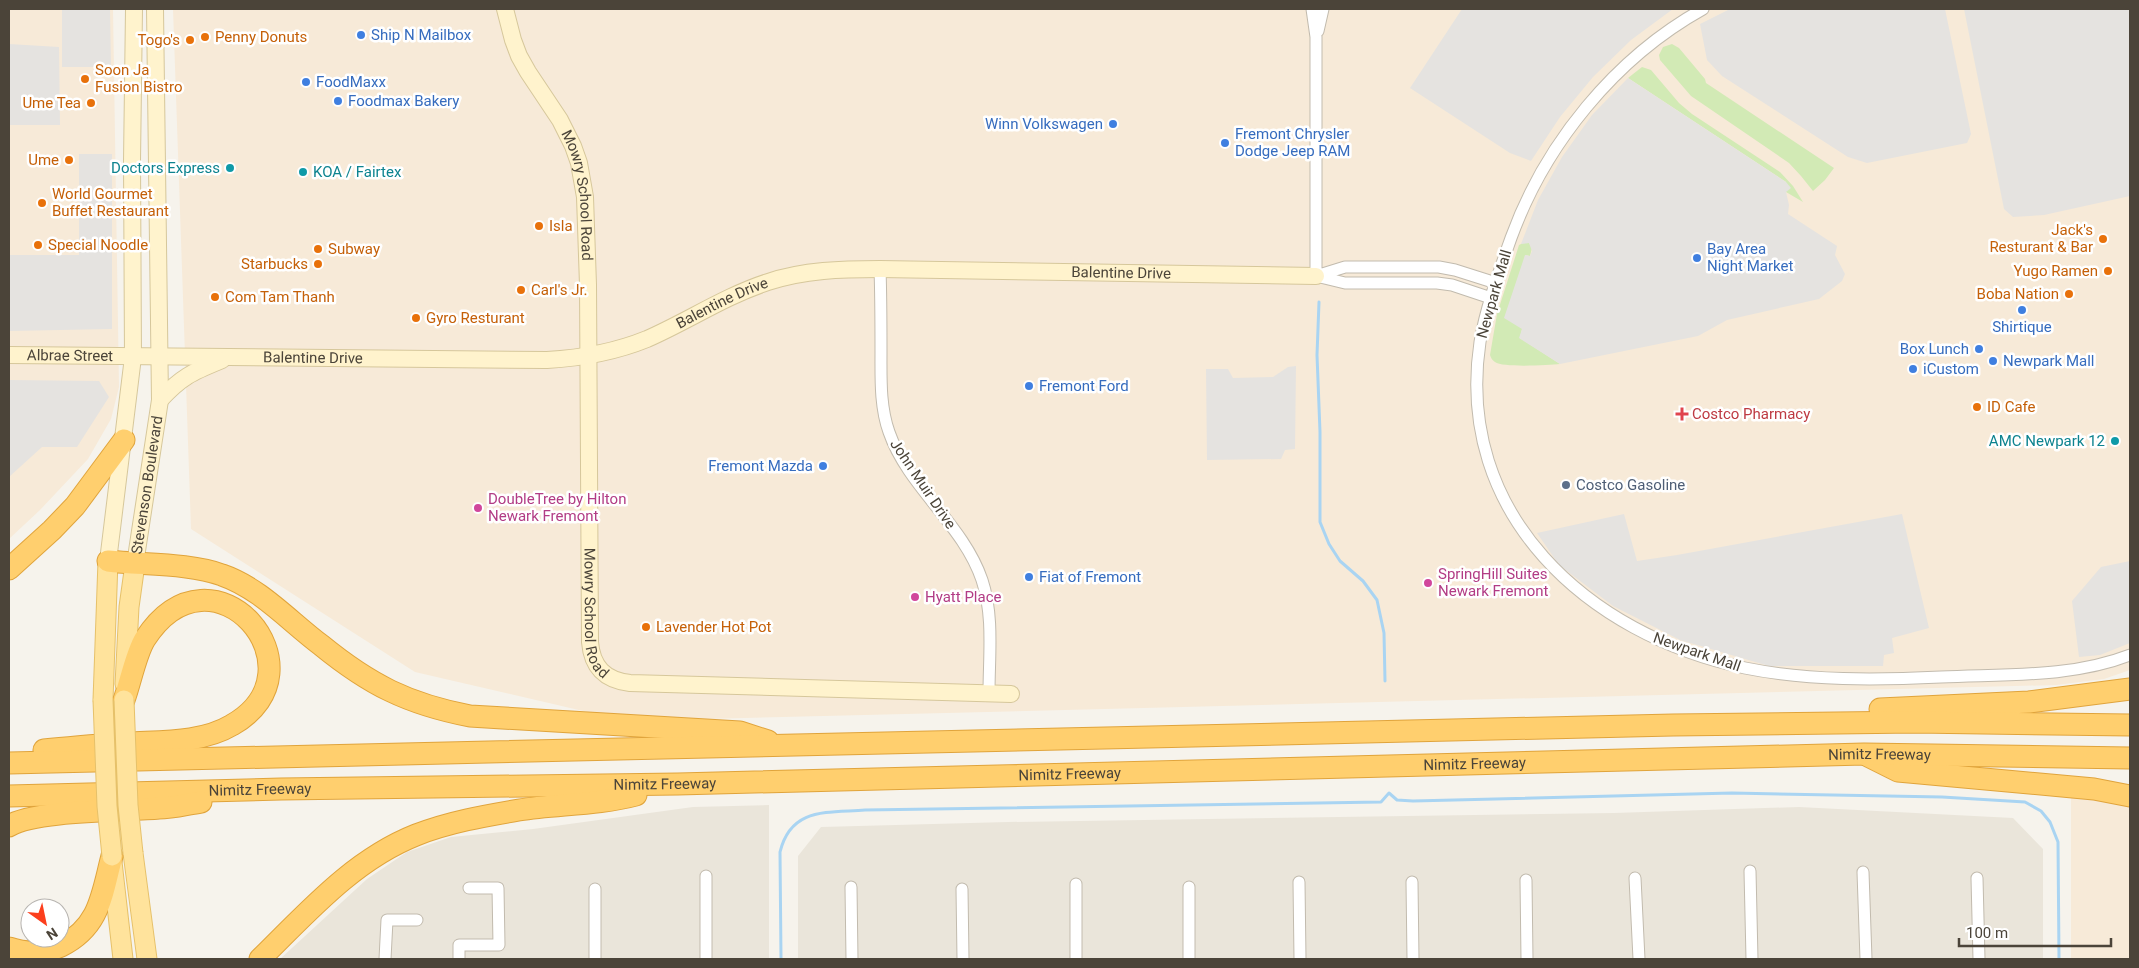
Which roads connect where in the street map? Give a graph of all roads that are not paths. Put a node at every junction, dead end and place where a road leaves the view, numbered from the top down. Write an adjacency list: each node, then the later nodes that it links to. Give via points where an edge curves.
1 (134, 9): 14 (street, Stevenson Boulevard)
2 (156, 9): 15 (street, Stevenson Boulevard)
3 (505, 9): 13 (street, Mowry School Road, via 519,56 566,129 581,171 586,217)
4 (1312, 9): 7 (street)
5 (1322, 9): 7 (street)
6 (1703, 9): 10 (street, Newpark Mall, via 1673,26 1637,55 1577,119 1524,204)
7 (1316, 37): 9 (street)
8 (880, 269): 9 (street, Balentine Drive); 13 (street, Balentine Drive, via 816,271 769,281 647,339); 24 (street, John Muir Drive, via 881,385 885,417 900,455 967,549 981,579 989,622)
9 (1316, 276): 10 (street, Balentine Drive, via 1345,267 1439,267); 11 (street, Balentine Drive, via 1345,284 1438,283)
10 (1496, 282): 11 (street, Newpark Mall)
11 (1491, 298): 22 (street, Newpark Mall, via 1480,343 1477,387 1481,425 1493,471 1512,515 1542,557 1579,592 1620,620 1663,642 1704,657 1744,668 1803,676 1902,679 2066,671)
12 (9, 356): 14 (street, Albrae Street)
13 (588, 356): 16 (street, Balentine Drive, via 534,361); 24 (street, Mowry School Road, via 590,642 594,661 603,674 619,682 630,683)
14 (133, 357): 15 (street, Balentine Drive); 18 (street, Stevenson Boulevard)
15 (159, 357): 16 (street, Balentine Drive); 17 (street, Stevenson Boulevard)
16 (228, 357): 17 (street, via 176,382)
17 (160, 400): 20 (street, Stevenson Boulevard)
18 (124, 440): 19 (street, Stevenson Boulevard); 21 (highway, via 75,506)
19 (108, 561): 20 (highway); 39 (main road, Stevenson Boulevard, bridge, via 102,700 106,806)
20 (135, 564): 26 (main road, Stevenson Boulevard, via 125,652); 29 (highway, via 202,569 223,575 263,598 362,676 415,703 442,711 470,716 740,732)
21 (9, 569)
22 (2130, 655)
23 (2130, 689): 28 (highway, via 2030,702)
24 (989, 693): 25 (street, Mowry School Road)
25 (1011, 694)
26 (124, 700): 31 (highway, via 143,641 172,608 194,601 219,601 240,610 265,644 270,668 264,692 251,710 232,726 180,740); 57 (main road, Stevenson Boulevard, bridge, via 128,805)
27 (2130, 724): 28 (highway)
28 (1673, 725): 29 (highway)
29 (783, 746): 33 (highway)
30 (1864, 754): 32 (highway, Nimitz Freeway); 34 (highway, Nimitz Freeway); 37 (highway, via 1898,771 2094,789)
31 (9, 755)
32 (2130, 758)
33 (9, 763)
34 (678, 784): 35 (highway, Nimitz Freeway); 58 (highway, via 624,798 479,817 415,835 360,866)
35 (281, 789): 36 (highway, Nimitz Freeway); 38 (highway, via 162,808 40,816)
36 (9, 796)
37 (2130, 796)
38 (9, 826)
39 (112, 856): 55 (highway, via 100,904 90,925 76,939 51,951 30,953); 56 (main road, Stevenson Boulevard)
40 (1750, 871): 71 (street)
41 (1863, 872): 72 (street)
42 (706, 876): 62 (street)
43 (1635, 878): 70 (street)
44 (1977, 878): 73 (street)
45 (1526, 880): 69 (street)
46 (1299, 882): 67 (street)
47 (1412, 882): 68 (street)
48 (1076, 884): 65 (street)
49 (851, 887): 63 (street)
50 (1188, 887): 66 (street)
51 (469, 888): 60 (street, via 498,888 499,945 459,945)
52 (595, 889): 61 (street)
53 (962, 889): 64 (street)
54 (417, 920): 59 (street, via 387,920)
55 (9, 948)
56 (123, 959)
57 (147, 959)
58 (260, 959)
59 (385, 959)
60 (459, 959)
61 (595, 959)
62 (706, 959)
63 (852, 959)
64 (963, 959)
65 (1076, 959)
66 (1189, 959)
67 (1300, 959)
68 (1413, 959)
69 (1527, 959)
70 (1639, 959)
71 (1752, 959)
72 (1866, 959)
73 (1979, 959)

